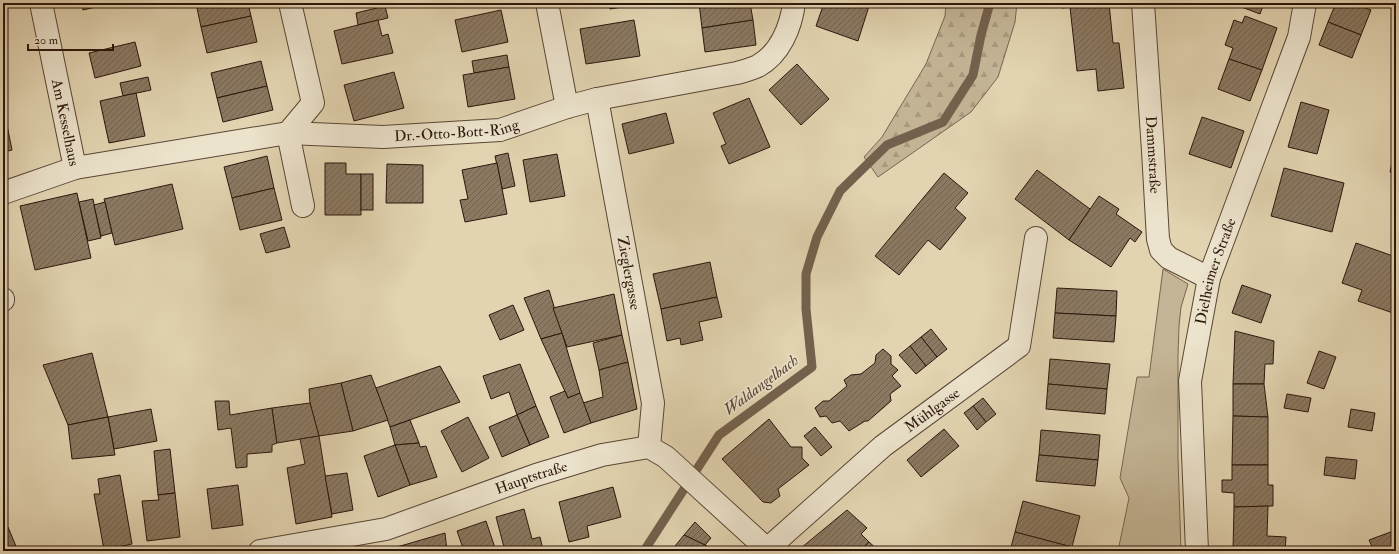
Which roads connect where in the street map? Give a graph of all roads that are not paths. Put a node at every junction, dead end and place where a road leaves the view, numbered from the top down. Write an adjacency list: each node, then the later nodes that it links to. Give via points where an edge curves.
1 (41, 3): 10 (street, Am Kesselhaus)
2 (290, 3): 9 (street, via 313,103)
3 (548, 3): 8 (street)
4 (794, 3): 7 (street, Dr.-Otto-Bott-Ring, via 788,30 774,52 758,66 737,73)
5 (1143, 3): 14 (street, Dammstraße, via 1158,239 1161,250 1169,258)
6 (1305, 3): 14 (street, Dielheimer Straße, via 1299,38)
7 (597, 99): 8 (street, Dr.-Otto-Bott-Ring); 15 (street, Zieglergasse, via 653,403)
8 (566, 107): 9 (street, Dr.-Otto-Bott-Ring, via 500,130 383,137)
9 (288, 133): 10 (street, Dr.-Otto-Bott-Ring); 12 (street)
10 (75, 168): 11 (street, Am Kesselhaus)
11 (3, 193)
12 (304, 206)
13 (1036, 238): 16 (street, Mühlgasse, via 1019,346 883,446)
14 (1209, 278): 18 (street, Dielheimer Straße, via 1190,381)
15 (657, 452): 16 (street); 17 (street, Hauptstraße, via 602,455 536,475 386,529)
16 (767, 550)
17 (260, 551)
18 (1197, 551)

